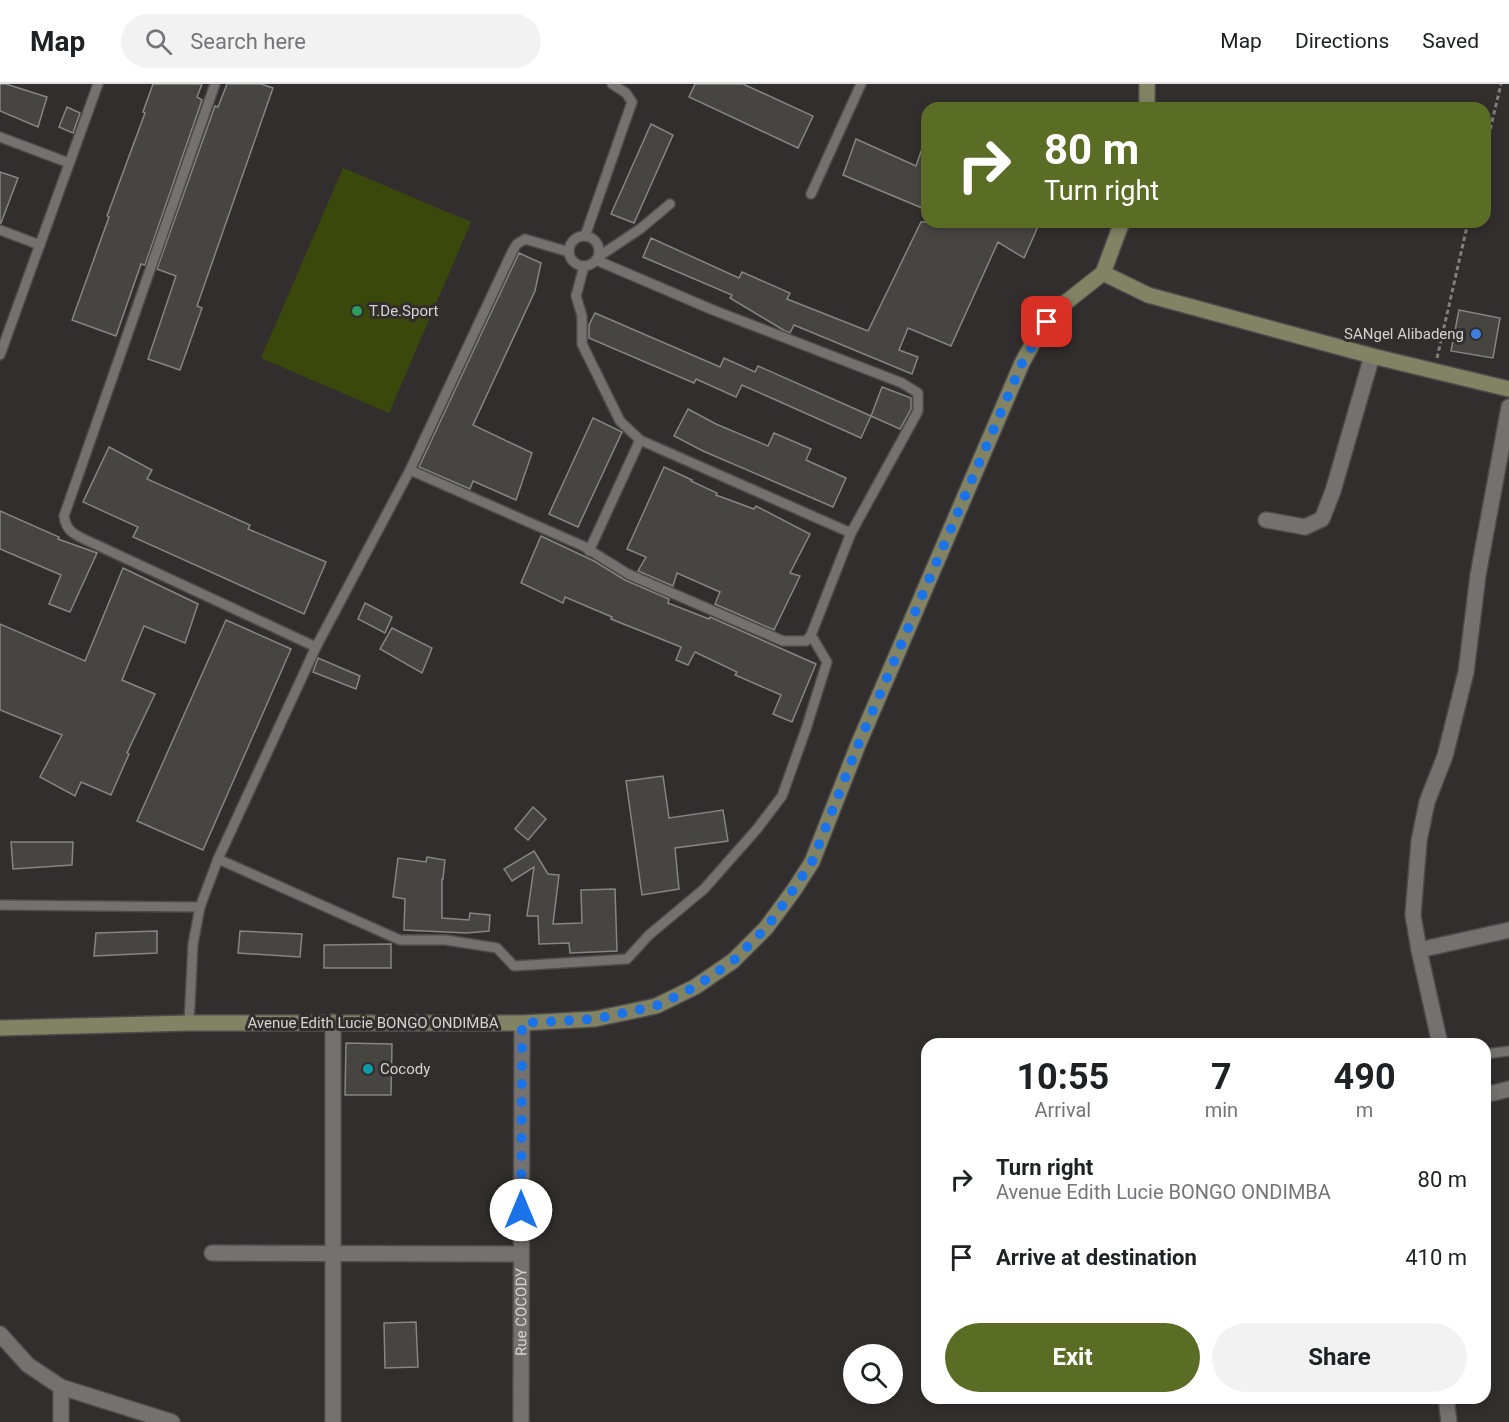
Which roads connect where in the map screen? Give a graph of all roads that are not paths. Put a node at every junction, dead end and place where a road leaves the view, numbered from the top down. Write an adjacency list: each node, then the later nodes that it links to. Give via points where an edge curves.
1 (98, 84): 8 (lane)
2 (215, 84): 31 (lane, via 64,516 71,533)
3 (612, 84): 13 (lane, via 632,102)
4 (861, 84): 9 (lane)
5 (1147, 84): 6 (main road)
6 (1147, 102)
7 (0, 137): 8 (lane)
8 (69, 163): 14 (lane)
9 (812, 194)
10 (670, 204): 16 (lane)
11 (1120, 228): 18 (main road)
12 (0, 230): 14 (lane)
13 (585, 236): 15 (lane, via 575,238); 16 (lane, via 597,243)
14 (40, 245): 20 (lane)
15 (569, 252): 17 (lane, via 575,263); 26 (lane, via 525,239 517,244)
16 (597, 259): 17 (lane); 28 (lane, via 713,310 902,383 918,393 918,411)
17 (584, 266): 25 (lane, via 576,296 582,316 582,344 620,421)
18 (1103, 273): 22 (main road, via 1148,295); 39 (main road, Avenue Edith Lucie BONGO ONDIMBA, via 1055,311 1022,363 862,734 812,862 766,928 733,961 695,987 656,1006 595,1019)
19 (0, 321): 20 (lane)
20 (10, 325): 21 (lane)
21 (0, 355)
22 (1372, 356): 23 (main road); 27 (street, via 1322,519 1305,527)
23 (1509, 389)
24 (1509, 407): 36 (street, via 1478,574 1466,672 1446,756 1427,802 1419,841 1413,915)
25 (640, 440): 28 (lane); 29 (lane)
26 (410, 470): 29 (lane); 31 (lane)
27 (1266, 520)
28 (851, 533): 30 (lane)
29 (589, 551): 30 (lane, via 628,574 783,641 806,641)
30 (811, 635): 32 (lane, via 826,662 782,796 704,889 648,935 627,959 514,966 497,948 446,940 400,940)
31 (316, 647): 32 (lane)
32 (218, 859): 34 (lane)
33 (0, 905): 34 (lane)
34 (200, 907): 38 (lane, via 193,944)
35 (1509, 930): 36 (street)
36 (1419, 950): 41 (street)
37 (333, 1022): 38 (main road, Avenue Edith Lucie BONGO ONDIMBA); 39 (main road, Avenue Edith Lucie BONGO ONDIMBA); 47 (street)
38 (189, 1023): 40 (main road, Avenue Edith Lucie BONGO ONDIMBA)
39 (522, 1023): 48 (street, Rue COCODY)
40 (0, 1028)
41 (1439, 1038)
42 (1509, 1051): 43 (lane)
43 (1491, 1053)
44 (1509, 1089): 45 (street)
45 (1491, 1094)
46 (212, 1253): 47 (street)
47 (333, 1254): 48 (street); 54 (street)
48 (521, 1254): 55 (street, Rue COCODY)
49 (0, 1334): 50 (street, via 28,1365)
50 (61, 1387): 52 (street); 53 (street)
51 (1447, 1404): 56 (street)
52 (61, 1422)
53 (172, 1422)
54 (333, 1422)
55 (521, 1422)
56 (1449, 1422)

